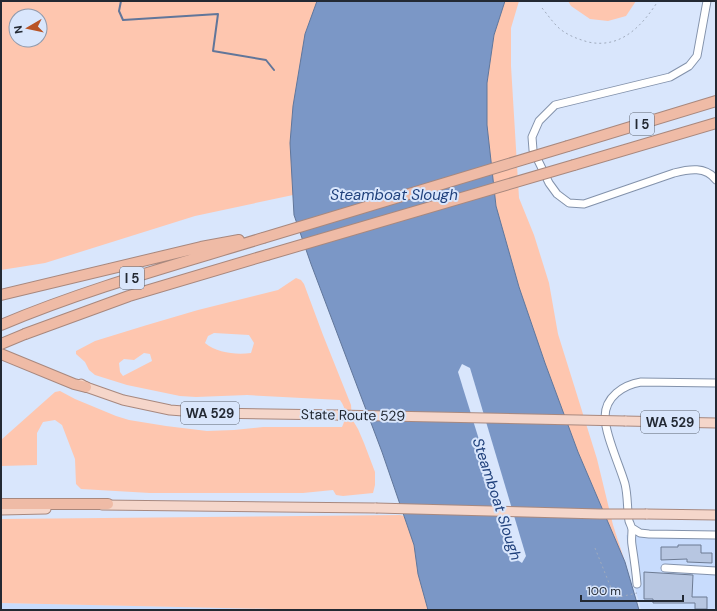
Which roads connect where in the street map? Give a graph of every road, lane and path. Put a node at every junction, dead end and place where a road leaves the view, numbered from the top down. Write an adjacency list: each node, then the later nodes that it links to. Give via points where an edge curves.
1 (658, 1): 3 (path, via 648,16 627,36 599,44 576,39 560,29)
2 (707, 1): 6 (street, via 697,56 689,66 670,77 555,105 544,114 532,137 533,150 548,183 569,204 584,204 689,169 702,170)
3 (542, 8)
4 (716, 101): 7 (highway, I 5, bridge)
5 (716, 123): 10 (highway, I 5, bridge, via 129,296)
6 (716, 180)
7 (262, 238): 8 (highway, via 201,246); 9 (highway, I 5, via 116,283)
8 (1, 295)
9 (2, 324)
10 (1, 344)
11 (1, 348): 14 (main road, State Route 529 / WA 529, via 76,380)
12 (1, 354): 14 (highway)
13 (716, 383): 20 (street, via 632,383 612,398 606,409 606,425 625,485)
14 (86, 387): 15 (main road, State Route 529 / WA 529, bridge, via 123,400 170,410 209,414)
15 (716, 421)
16 (1, 504): 17 (highway)
17 (108, 504): 18 (main road); 19 (main road, bridge)
18 (1, 510)
19 (716, 515)
20 (632, 528): 21 (street, via 644,534); 25 (street)
21 (716, 536)
22 (595, 548): 26 (path, via 615,598)
23 (665, 568): 24 (street)
24 (716, 570)
25 (637, 584)
26 (637, 593)

